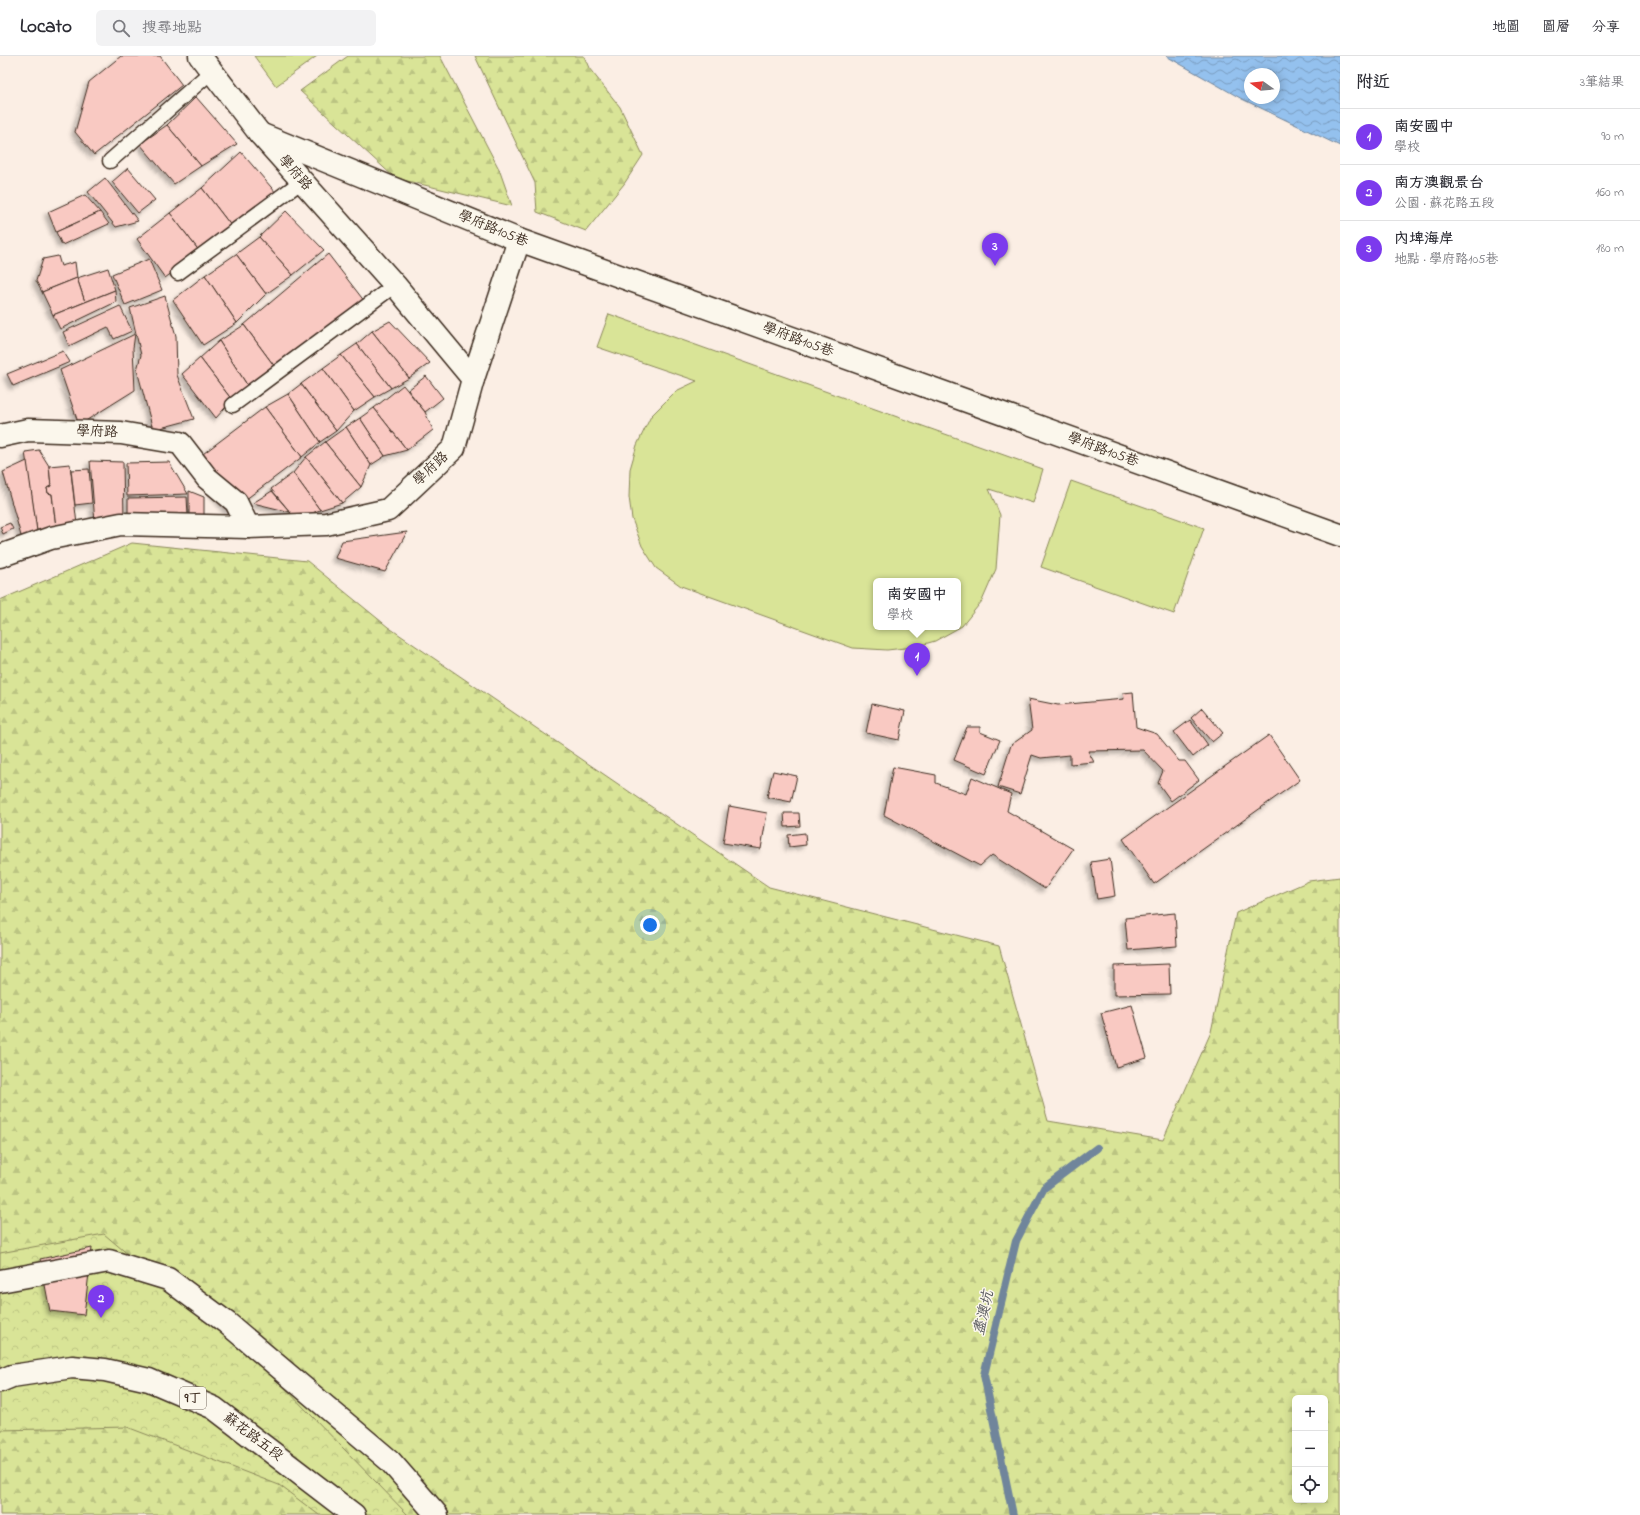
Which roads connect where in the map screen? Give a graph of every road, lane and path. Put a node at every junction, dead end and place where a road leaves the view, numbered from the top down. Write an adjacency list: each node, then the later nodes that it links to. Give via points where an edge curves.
1 (206, 63): 2 (street, 學府路); 3 (lane)
2 (260, 134): 4 (street, 學府路); 5 (street, 學府路105巷)
3 (110, 161)
4 (302, 181): 6 (lane); 7 (street, 學府路)
5 (519, 240): 8 (street); 12 (street, 學府路105巷)
6 (178, 273)
7 (395, 285): 8 (street, 學府路); 9 (lane)
8 (473, 379): 11 (street, 學府路, via 454,448 388,510 326,524)
9 (233, 405)
10 (0, 436): 11 (street, 學府路, via 28,430 121,433 180,442 207,478 236,502)
11 (248, 527): 13 (street, 學府路, via 121,524 51,538)
12 (1340, 535)
13 (0, 556)
14 (0, 1281): 17 (street, via 110,1261 168,1279 227,1323 390,1461)
15 (0, 1381): 16 (street, 蘇花路五段 / 9丁, via 12,1376 72,1367 105,1370 149,1380 214,1408)
16 (354, 1515)
17 (437, 1515)

